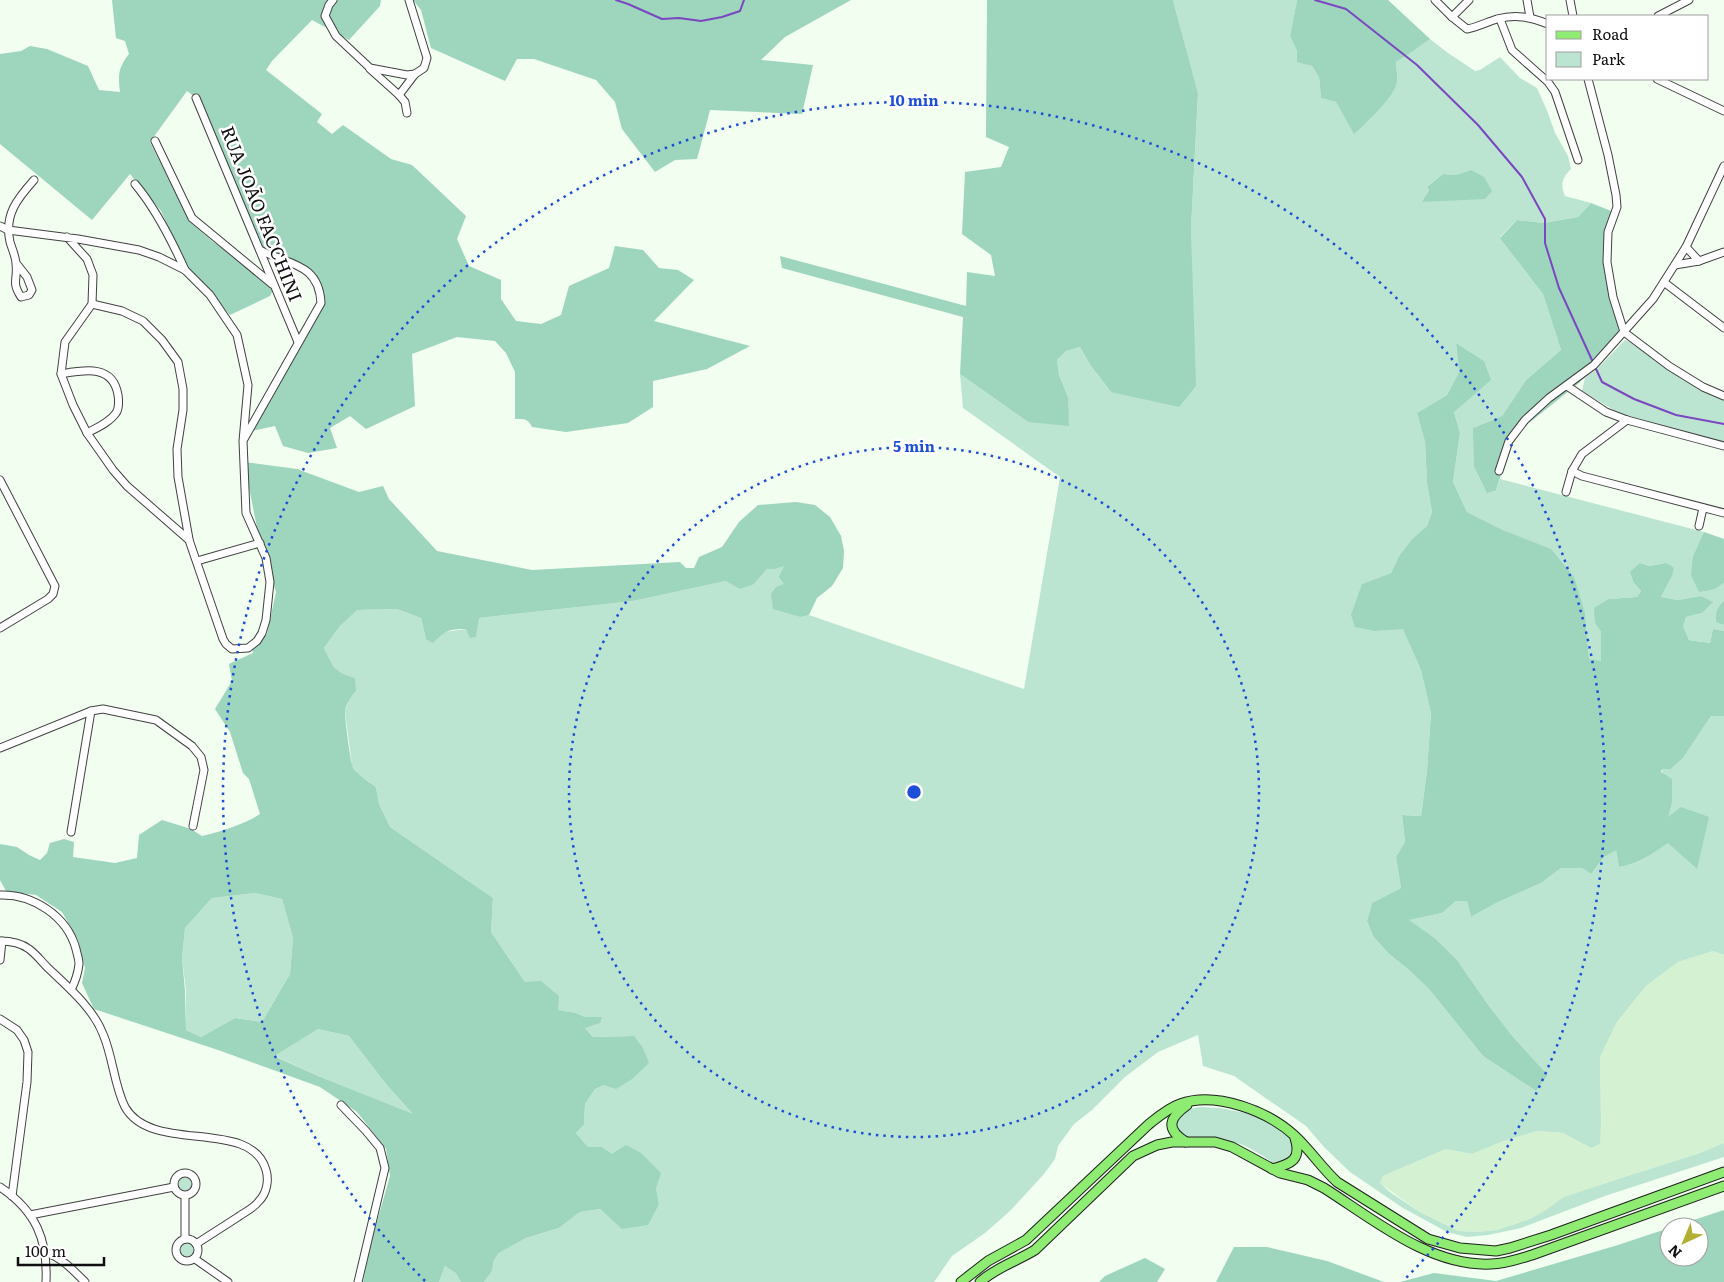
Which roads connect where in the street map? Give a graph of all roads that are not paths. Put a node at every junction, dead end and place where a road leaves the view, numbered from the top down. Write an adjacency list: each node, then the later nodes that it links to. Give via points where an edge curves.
1 (333, 0): 14 (street, via 326,16 328,24)
2 (410, 0): 15 (street, via 427,58 424,68)
3 (1435, 0): 11 (street)
4 (1469, 0): 11 (street)
5 (1527, 0): 10 (street)
6 (1570, 0): 8 (street)
7 (1689, 0): 9 (street)
8 (1573, 15)
9 (1660, 15)
10 (1530, 17): 12 (street); 13 (street)
11 (1452, 18): 12 (street, via 1467,28)
12 (1500, 19): 23 (street, via 1512,50 1555,92)
13 (1546, 23)
14 (370, 68): 15 (street); 18 (street)
15 (415, 74): 18 (street)
16 (1588, 80): 48 (street, via 1616,195 1617,208 1608,232 1607,262)
17 (1659, 80): 20 (street)
18 (399, 95): 21 (street, via 405,102)
19 (196, 98): 32 (street, RUA JOÃO FACCHINI)
20 (1724, 111)
21 (407, 113)
22 (155, 141): 43 (street, via 192,218)
23 (1578, 160)
24 (1724, 166): 31 (street)
25 (34, 180): 28 (street, via 19,197 9,219)
26 (136, 184): 33 (street)
27 (0, 226): 28 (street)
28 (8, 230): 29 (street); 39 (street)
29 (67, 237): 30 (street); 36 (street)
30 (91, 241): 36 (street, via 86,250); 38 (street, via 139,250)
31 (1686, 247): 37 (street); 40 (street)
32 (260, 250): 35 (street); 41 (street, RUA JOÃO FACCHINI)
33 (176, 252): 38 (street); 42 (street)
34 (1724, 252): 37 (street)
35 (278, 258): 41 (street); 49 (street, via 298,266 318,282 321,303)
36 (87, 259): 46 (street, via 93,275)
37 (1699, 261): 40 (street)
38 (168, 262): 42 (street)
39 (16, 263)
40 (1675, 265): 44 (street)
41 (267, 266): 43 (street); 45 (street, RUA JOÃO FACCHINI)
42 (184, 270): 53 (street, via 210,295 236,335 248,385)
43 (259, 272): 45 (street)
44 (1665, 283): 47 (street); 48 (street)
45 (275, 286): 49 (street, RUA JOÃO FACCHINI)
46 (92, 304): 50 (street, via 65,342); 66 (street, via 122,311 143,321 178,362 183,410 177,449 178,477)
47 (1724, 328)
48 (1624, 332): 51 (street, via 1594,365); 52 (street, via 1668,366)
49 (298, 342): 54 (street)
50 (61, 374): 56 (street); 56 (street, via 97,371 109,376 116,385 117,412)
51 (1567, 386): 55 (street, via 1606,412); 59 (street, via 1525,420 1508,441)
52 (1724, 396)
53 (247, 401): 54 (street, via 254,407); 57 (street)
54 (262, 407): 57 (street)
55 (1626, 420): 58 (street); 60 (street, via 1582,454)
56 (87, 433): 66 (street, via 127,486)
57 (243, 441): 67 (street, via 246,513)
58 (1724, 446)
59 (1499, 471)
60 (1572, 471): 62 (street); 63 (street)
61 (0, 480): 69 (street, via 56,586 48,599)
62 (1566, 492)
63 (1703, 508): 64 (street); 65 (street)
64 (1724, 513)
65 (1699, 526)
66 (189, 540): 68 (street)
67 (260, 543): 68 (street); 68 (street, via 270,582 266,620 257,642 248,648 232,649 226,644)
68 (197, 561)
69 (0, 628)
70 (91, 711): 71 (street); 72 (street, via 103,710 156,720 192,746 201,757 204,770); 73 (street)
71 (0, 748)
72 (193, 826)
73 (71, 832)
74 (0, 895): 77 (street, via 14,895 34,902 51,912 66,927 79,962)
75 (1, 940): 76 (street); 77 (street, via 28,949)
76 (0, 960)
77 (71, 990): 92 (street, via 103,1032 119,1092 135,1119 153,1129 243,1143 258,1153 265,1167 268,1177 265,1193 259,1202)
78 (0, 1019): 88 (street, via 17,1030 28,1052)
79 (1191, 1101): 81 (main road, via 1218,1101 1249,1108); 82 (main road, via 1171,1120 1174,1132); 99 (main road, via 1168,1110 1148,1125 1026,1240 988,1261)
80 (341, 1106): 98 (street, via 380,1148 385,1168)
81 (1294, 1136): 83 (main road, via 1297,1155 1290,1163); 84 (main road, via 1337,1182 1428,1239 1475,1249 1510,1248)
82 (1186, 1142): 83 (main road, via 1215,1142 1232,1147); 100 (main road, via 1156,1145 1133,1156 1035,1250)
83 (1272, 1170): 85 (main road, via 1324,1188 1416,1247 1479,1264 1506,1262 1532,1255)
84 (1724, 1172)
85 (1724, 1186)
86 (174, 1187): 89 (street); 89 (street, via 177,1177 183,1173 191,1174 196,1180 196,1187 192,1194); 90 (street)
87 (0, 1188): 88 (street)
88 (12, 1196): 90 (street)
89 (185, 1196): 91 (street)
90 (30, 1215): 93 (street)
91 (185, 1239): 92 (street); 94 (street, via 176,1246 177,1257 184,1262)
92 (196, 1244): 94 (street, via 198,1254)
93 (45, 1252): 95 (street); 96 (street, via 67,1265)
94 (195, 1259): 97 (street)
95 (46, 1282)
96 (85, 1282)
97 (228, 1282)
98 (358, 1282)
99 (961, 1282)
100 (980, 1282)

